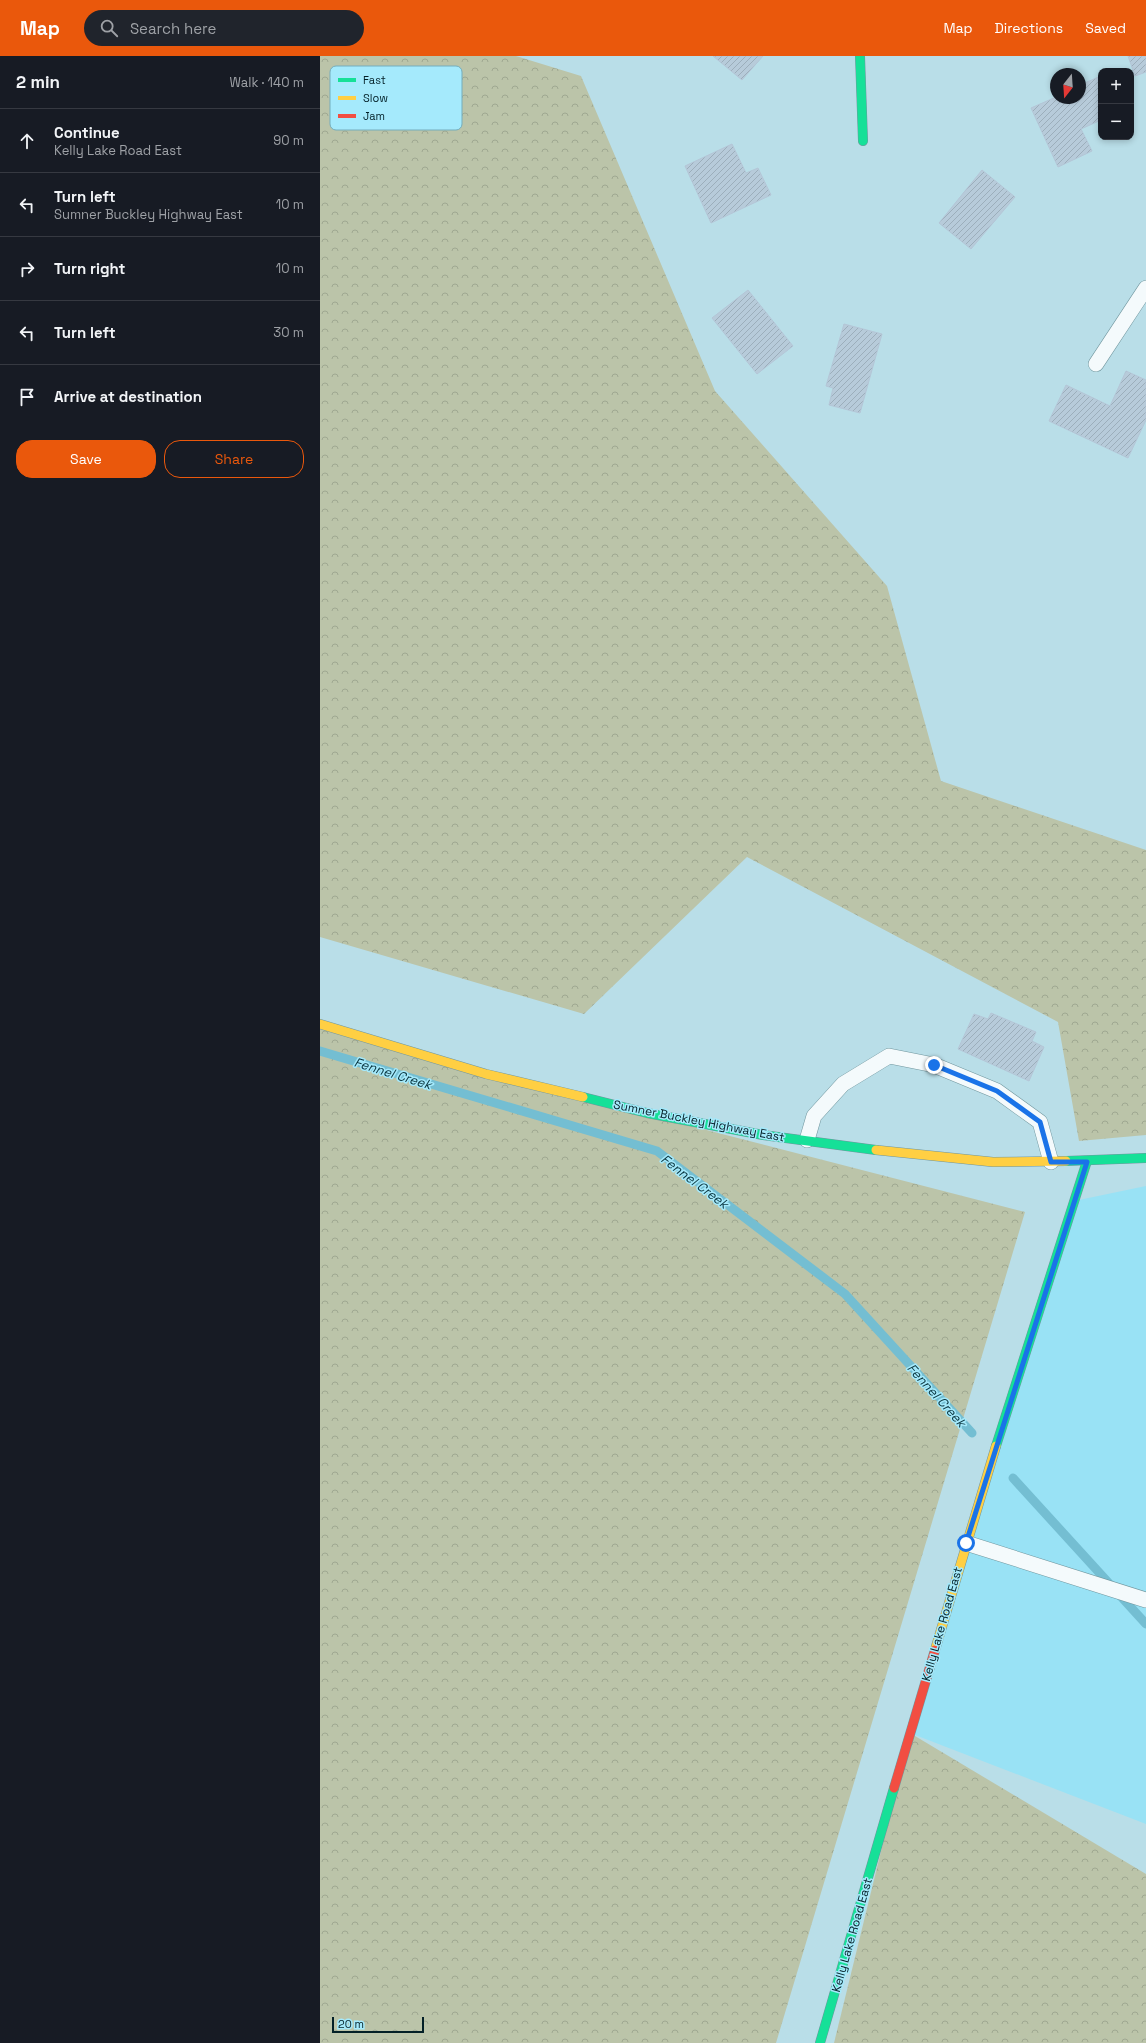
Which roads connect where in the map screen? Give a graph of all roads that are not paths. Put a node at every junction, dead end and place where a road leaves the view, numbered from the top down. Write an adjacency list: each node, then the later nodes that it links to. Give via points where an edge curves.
1 (860, 56): 2 (street)
2 (863, 141)
3 (1146, 288): 4 (lane)
4 (1096, 364)
5 (320, 1024): 6 (street, Sumner Buckley Highway East, via 486,1074 647,1113 763,1135)
6 (807, 1140): 8 (street, Sumner Buckley Highway East, via 993,1162); 8 (lane, via 814,1116 843,1084 889,1056 934,1065 997,1091 1040,1122)
7 (1146, 1158): 9 (street, Sumner Buckley Highway East)
8 (1051, 1162): 9 (street, Sumner Buckley Highway East)
9 (1087, 1162): 10 (street, Kelly Lake Road East)
10 (966, 1543): 11 (lane); 12 (street, Kelly Lake Road East)
11 (1146, 1600)
12 (820, 2043)

